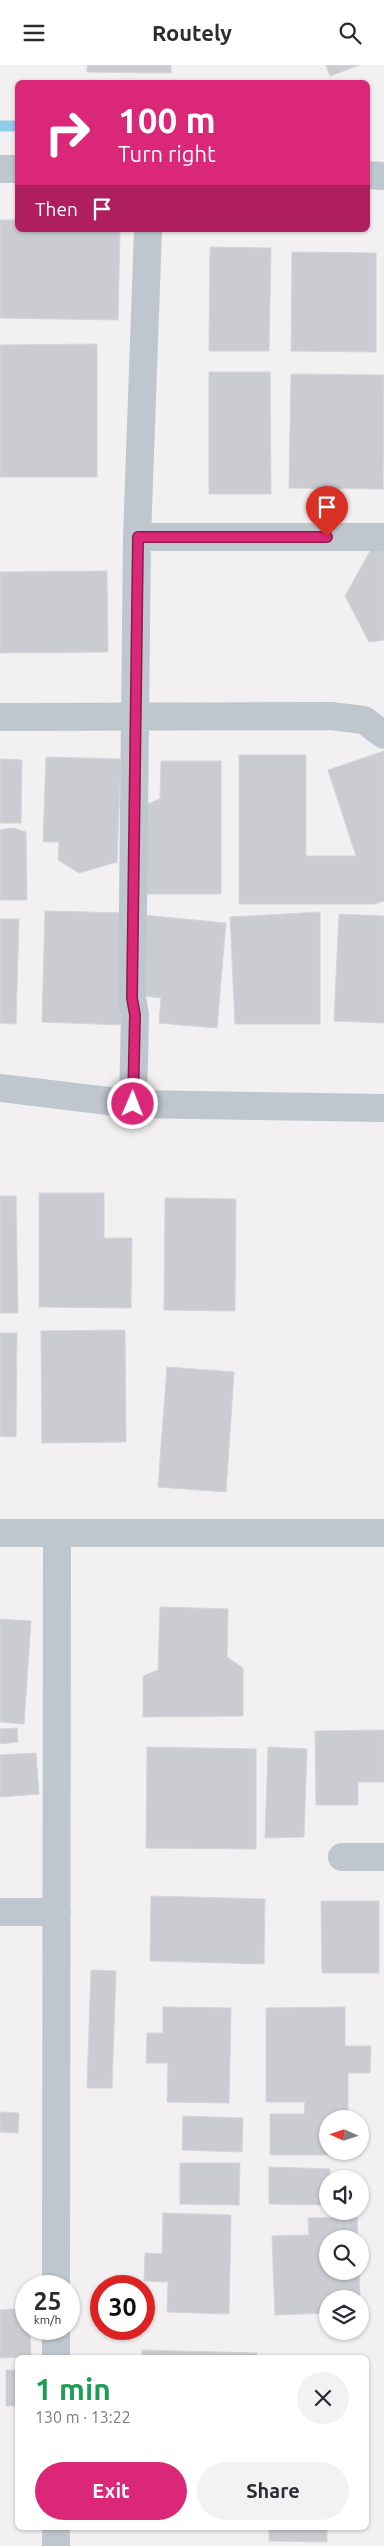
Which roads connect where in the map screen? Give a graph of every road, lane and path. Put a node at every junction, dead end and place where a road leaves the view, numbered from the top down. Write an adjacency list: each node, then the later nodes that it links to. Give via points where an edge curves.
1 (0, 169): 2 (street)
2 (15, 169)
3 (370, 175): 4 (street)
4 (384, 175)
5 (148, 232): 6 (street)
6 (138, 537): 7 (street); 9 (street)
7 (384, 537)
8 (0, 717): 9 (street)
9 (136, 717): 10 (street, via 331,716 364,720); 12 (street)
10 (384, 735)
11 (0, 1089): 12 (street)
12 (133, 1104): 13 (street)
13 (384, 1108)
14 (0, 1533): 16 (street)
15 (384, 1533): 16 (street)
16 (57, 1534): 20 (street)
17 (342, 1857): 18 (street)
18 (384, 1857)
19 (0, 1912): 20 (street)
20 (57, 1912): 21 (street)
21 (56, 2275)
22 (56, 2340): 23 (street)
23 (56, 2355)
24 (56, 2530): 25 (street)
25 (56, 2546)

